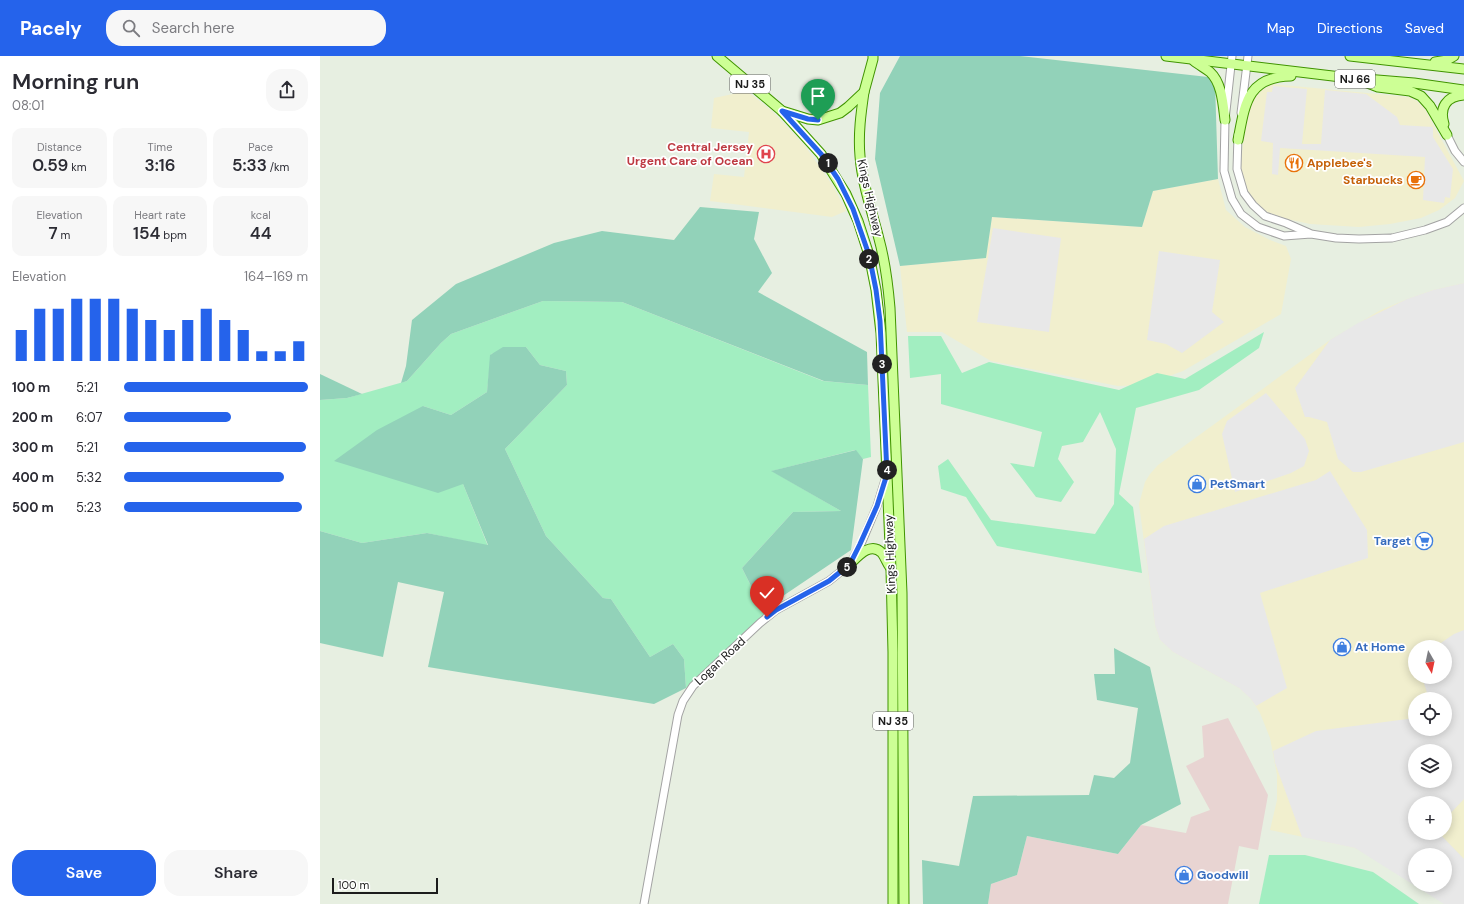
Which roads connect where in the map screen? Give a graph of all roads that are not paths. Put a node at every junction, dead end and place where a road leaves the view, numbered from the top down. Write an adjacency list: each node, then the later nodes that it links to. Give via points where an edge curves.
1 (717, 56): 17 (main road, NJ 35)
2 (1166, 56): 7 (main road, NJ 66)
3 (1248, 56): 10 (street)
4 (1350, 56): 9 (main road, NJ 66)
5 (1454, 56): 9 (main road, via 1447,60)
6 (874, 57): 15 (main road, NJ 35)
7 (1189, 59): 8 (main road, NJ 66); 18 (main road, via 1214,76 1219,85)
8 (1232, 60): 10 (main road, NJ 66); 18 (street)
9 (1418, 63): 11 (main road, NJ 66)
10 (1246, 66): 12 (main road, NJ 66); 20 (street)
11 (1464, 69)
12 (1306, 73): 13 (main road, NJ 66); 20 (main road, via 1269,78 1258,86 1248,96 1245,104)
13 (1359, 79): 14 (main road, NJ 66); 19 (main road, via 1378,87 1410,91 1421,96)
14 (1464, 90)
15 (864, 92): 17 (main road, via 844,110 824,119 808,119); 29 (main road, Kings Highway / NJ 35, via 859,130 860,156 887,277 890,315 902,593)
16 (1464, 95): 19 (main road, via 1452,98 1443,108 1442,117)
17 (782, 111): 24 (main road, Kings Highway / NJ 35, via 821,154 838,179 853,209 869,255 880,321)
18 (1226, 120): 23 (street, via 1224,171 1232,199 1241,214 1258,227 1284,236)
19 (1447, 135): 21 (street)
20 (1238, 140): 23 (street, via 1237,169 1244,193 1253,205 1265,216)
21 (1464, 162)
22 (1464, 208): 23 (street, via 1447,222 1392,238 1336,238)
23 (1311, 234)
24 (887, 474): 25 (street, Logan Road, via 877,506); 26 (main road, Kings Highway / NJ 35)
25 (850, 564): 26 (main road, via 866,550 874,549 882,554); 27 (street, Logan Road, via 829,581 776,610 687,694 678,715)
26 (891, 570): 28 (main road, Kings Highway / NJ 35)
27 (644, 904)
28 (893, 904)
29 (904, 904)

